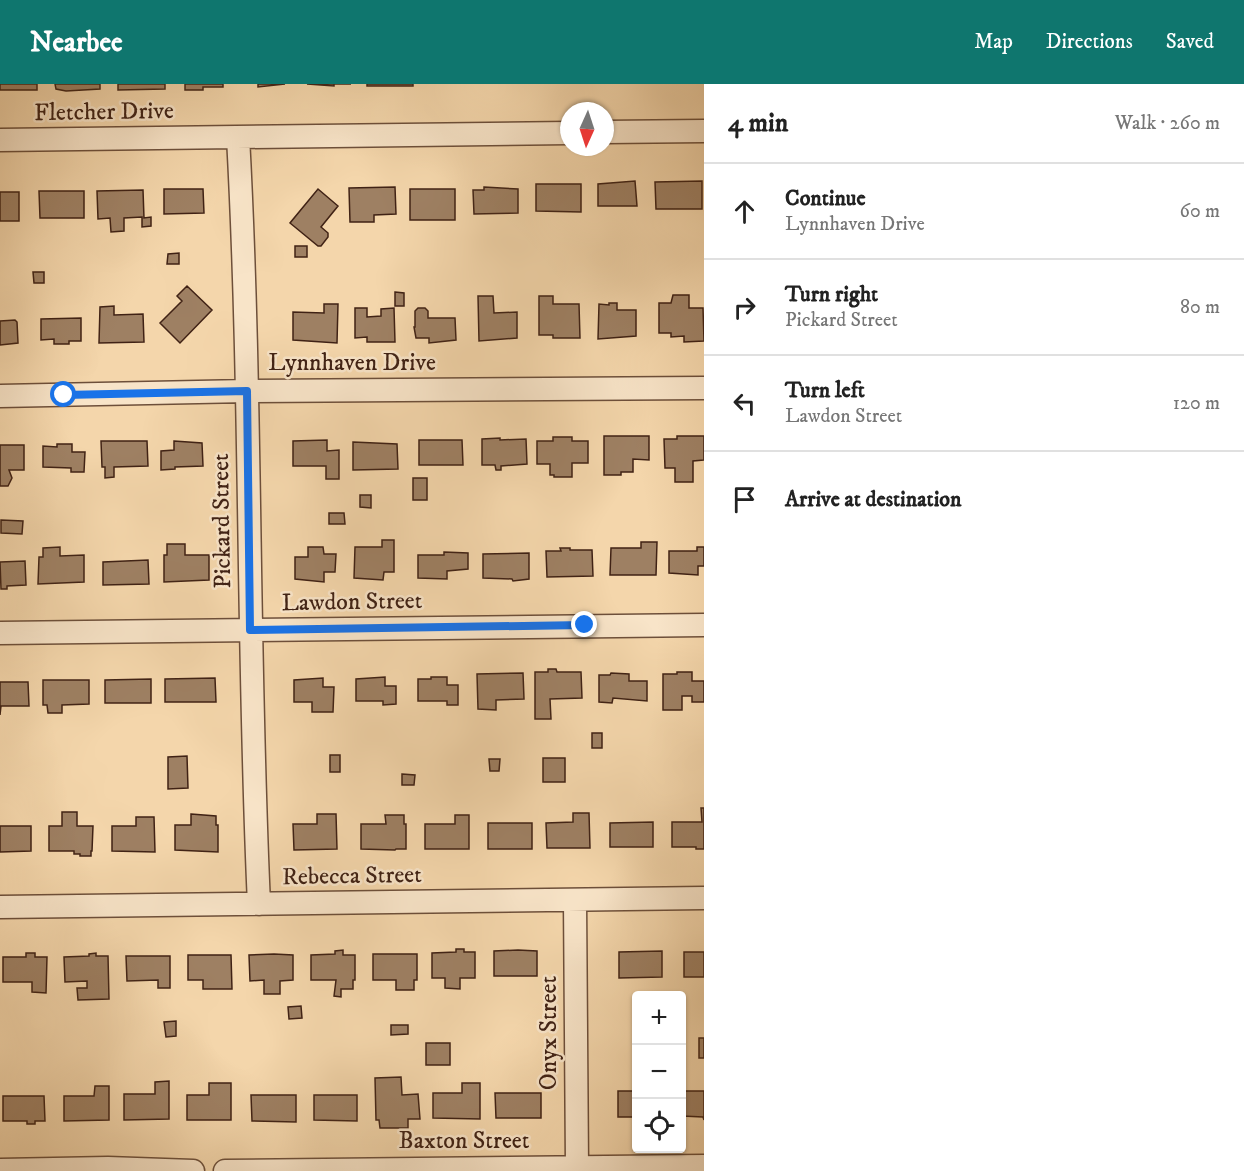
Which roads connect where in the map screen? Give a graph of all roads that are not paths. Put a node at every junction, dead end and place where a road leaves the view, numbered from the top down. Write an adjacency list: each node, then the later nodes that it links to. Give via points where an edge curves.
1 (704, 131): 2 (street)
2 (614, 132)
3 (560, 133): 4 (street, Fletcher Drive)
4 (238, 137): 5 (street, Fletcher Drive); 7 (street, Pickard Street)
5 (0, 140)
6 (704, 388): 7 (street, Lynnhaven Drive)
7 (247, 391): 8 (street, Lynnhaven Drive); 10 (street, Pickard Street)
8 (0, 396)
9 (704, 625): 10 (street, Lawdon Street)
10 (250, 630): 11 (street, Lawdon Street); 14 (street, Pickard Street)
11 (0, 633)
12 (704, 898): 13 (street, Rebecca Street)
13 (575, 900): 14 (street, Rebecca Street); 17 (street, Onyx Street)
14 (259, 904): 15 (street, Rebecca Street)
15 (0, 907)
16 (704, 1166): 17 (street, Baxton Street)
17 (577, 1167): 20 (street, Baxton Street)
18 (0, 1170): 19 (street)
19 (193, 1171)
20 (225, 1171)

